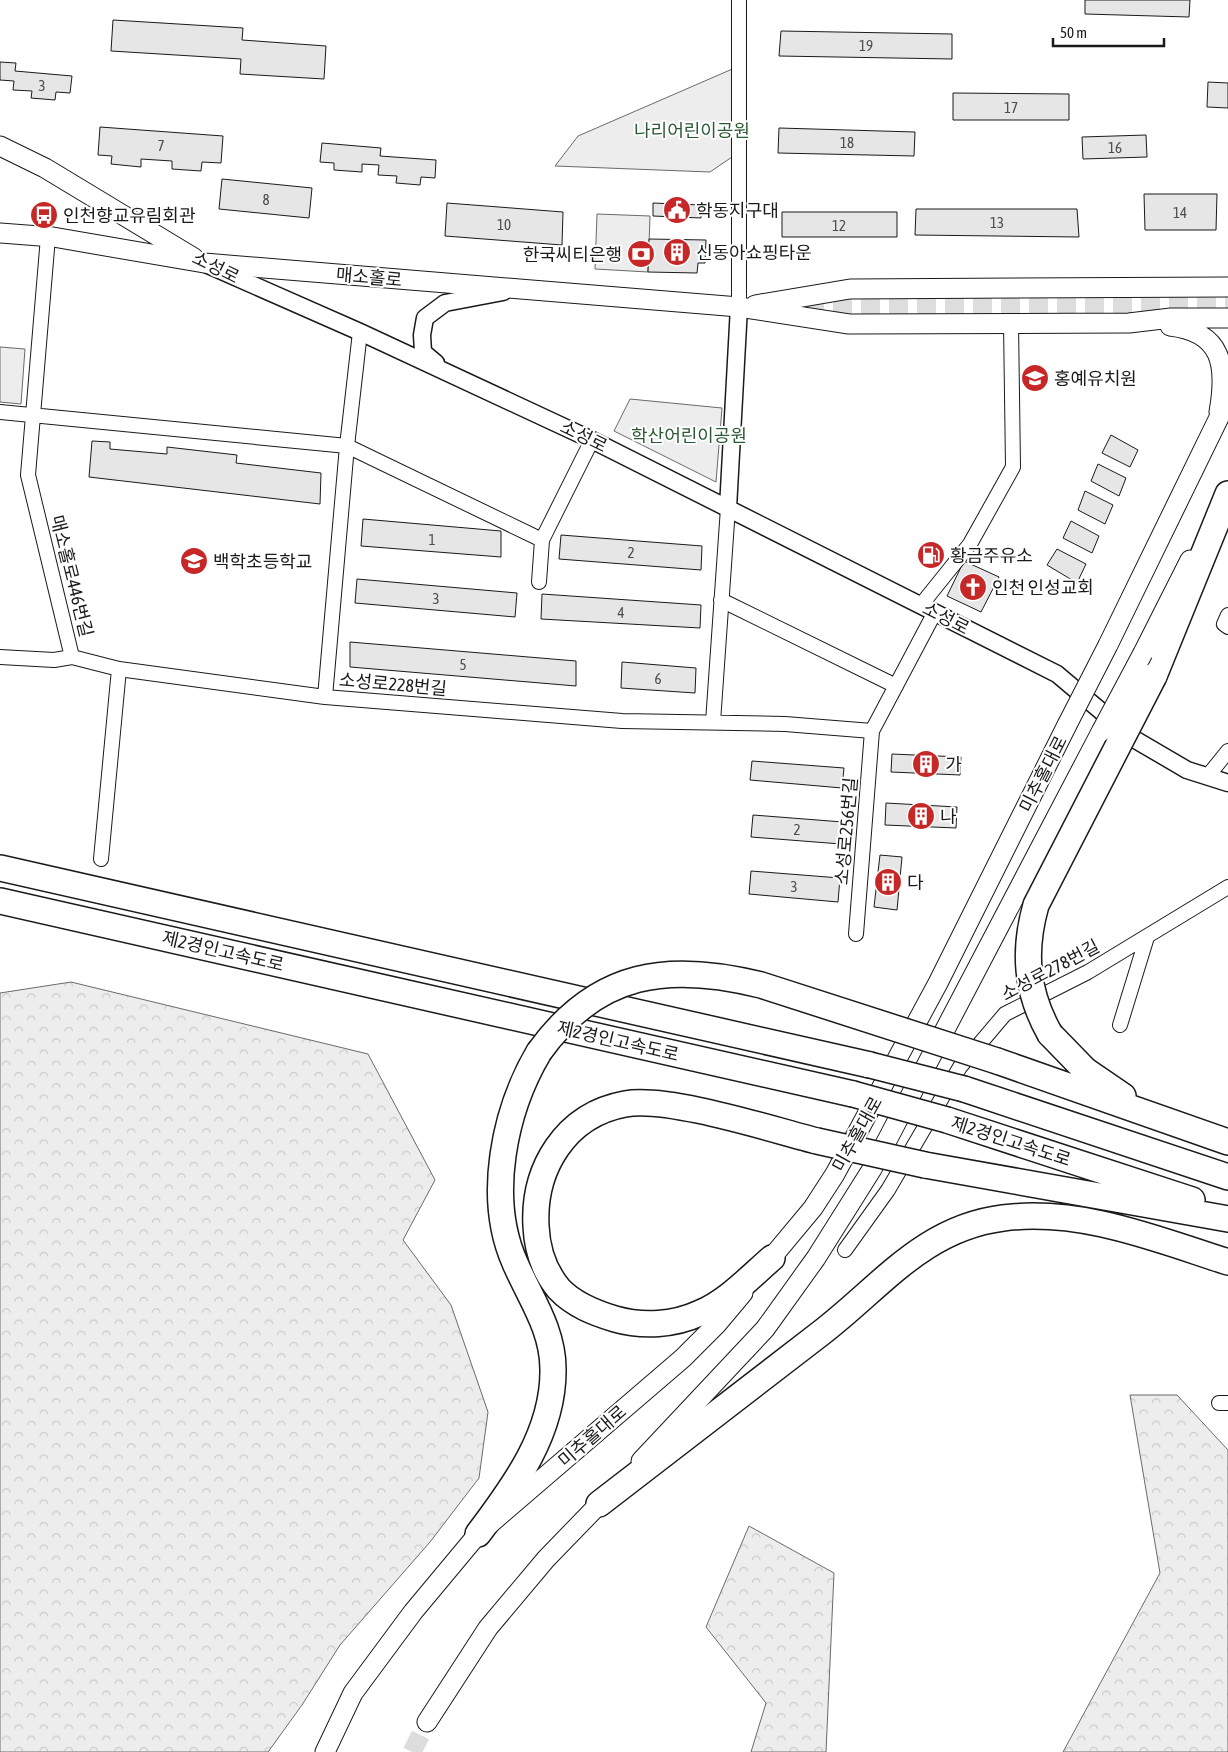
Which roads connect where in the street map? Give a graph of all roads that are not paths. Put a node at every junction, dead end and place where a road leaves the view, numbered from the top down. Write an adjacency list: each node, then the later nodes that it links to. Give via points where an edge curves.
1 (739, 0): 9 (street)
2 (0, 146): 5 (main road, 소성로, via 45,168)
3 (0, 234): 4 (main road, 매소홀로)
4 (48, 237): 5 (main road, 매소홀로); 18 (street, 매소홀로446번길)
5 (204, 264): 8 (main road, 매소홀로); 14 (street, 소성로)
6 (1228, 287): 7 (main road)
7 (1169, 288): 9 (main road, via 850,289); 10 (main road, via 1183,292 1190,302 1185,313)
8 (523, 290): 9 (main road, 매소홀로); 15 (street, via 445,303 425,318 423,352)
9 (739, 307): 12 (main road, via 849,324); 24 (street)
10 (1171, 318): 11 (main road); 13 (main road)
11 (1228, 318)
12 (1011, 323): 13 (main road); 28 (street, 소성로256번길, via 1013,467 970,544)
13 (1129, 323): 19 (main road, via 1181,327 1197,332 1211,342 1222,368 1222,393)
14 (360, 332): 15 (street, 소성로); 21 (street, 소성로228번길)
15 (446, 371): 20 (street, 소성로)
16 (1228, 400): 19 (main road, 미추홀대로)
17 (0, 412): 18 (street)
18 (33, 416): 21 (street); 30 (street, 매소홀로446번길, via 28,475)
19 (1216, 425): 52 (main road, 미추홀대로, bridge, via 938,983 835,1174 813,1208)
20 (592, 440): 24 (street, 소성로); 25 (street)
21 (347, 446): 25 (street); 33 (street, 소성로228번길)
22 (1228, 483): 54 (main road, 미추홀대로, bridge, via 1143,653 872,1169 816,1258 765,1329)
23 (1228, 494): 46 (highway, bridge, via 1154,676 1043,889 1028,938 1028,972 1036,1007 1050,1034 1066,1053 1104,1084)
24 (728, 508): 27 (street); 28 (street, 소성로)
25 (542, 540): 26 (street)
26 (539, 582)
27 (722, 600): 32 (street); 34 (street)
28 (928, 609): 32 (street, 소성로256번길); 37 (street, 소성로, via 1057,674 1134,739 1187,770)
29 (0, 657): 30 (street, via 54,660)
30 (72, 657): 31 (street, 매소홀로446번길)
31 (119, 669): 33 (street, 매소홀로446번길); 39 (street)
32 (896, 686): 35 (street, 소성로256번길)
33 (326, 697): 34 (street, 소성로228번길, via 622,721)
34 (713, 722): 35 (street)
35 (872, 731): 43 (street, 소성로256번길)
36 (1228, 752): 37 (street)
37 (1207, 777): 38 (street, 소성로)
38 (1228, 783)
39 (101, 859)
40 (0, 868): 48 (highway, 제2경인고속도로, bridge, via 870,1064 964,1089)
41 (1228, 887): 44 (street, 소성로278번길)
42 (0, 901): 49 (highway, 제2경인고속도로, bridge, via 853,1094 947,1120)
43 (856, 934)
44 (1147, 936): 45 (street); 51 (street, 소성로278번길, via 1088,972 1005,1014 960,1068 888,1190)
45 (1120, 1025)
46 (1178, 1125): 47 (highway); 55 (highway, bridge, via 997,1061 761,985 723,976 690,973 640,979 603,992 570,1015 539,1052 520,1090 509,1129 502,1203 509,1250 549,1337 553,1363 551,1398 542,1430 527,1462)
47 (1228, 1142)
48 (1228, 1177)
49 (1228, 1212)
50 (1228, 1219): 52 (highway, bridge, via 925,1165 682,1108 642,1103 595,1113 575,1127 561,1142 542,1174 536,1220 537,1239 545,1265 568,1297 605,1316 649,1324 684,1320 715,1305)
51 (845, 1250)
52 (772, 1258): 55 (main road, 미추홀대로, via 717,1324 683,1358)
53 (1228, 1262): 54 (highway, via 1103,1224 1048,1216 1003,1218 965,1227 925,1246 900,1264 826,1330)
54 (599, 1504): 56 (main road, 미추홀대로, via 546,1559 488,1628)
55 (478, 1534): 57 (main road, 미추홀대로, via 413,1612 353,1693)
56 (427, 1722)
57 (325, 1752)

